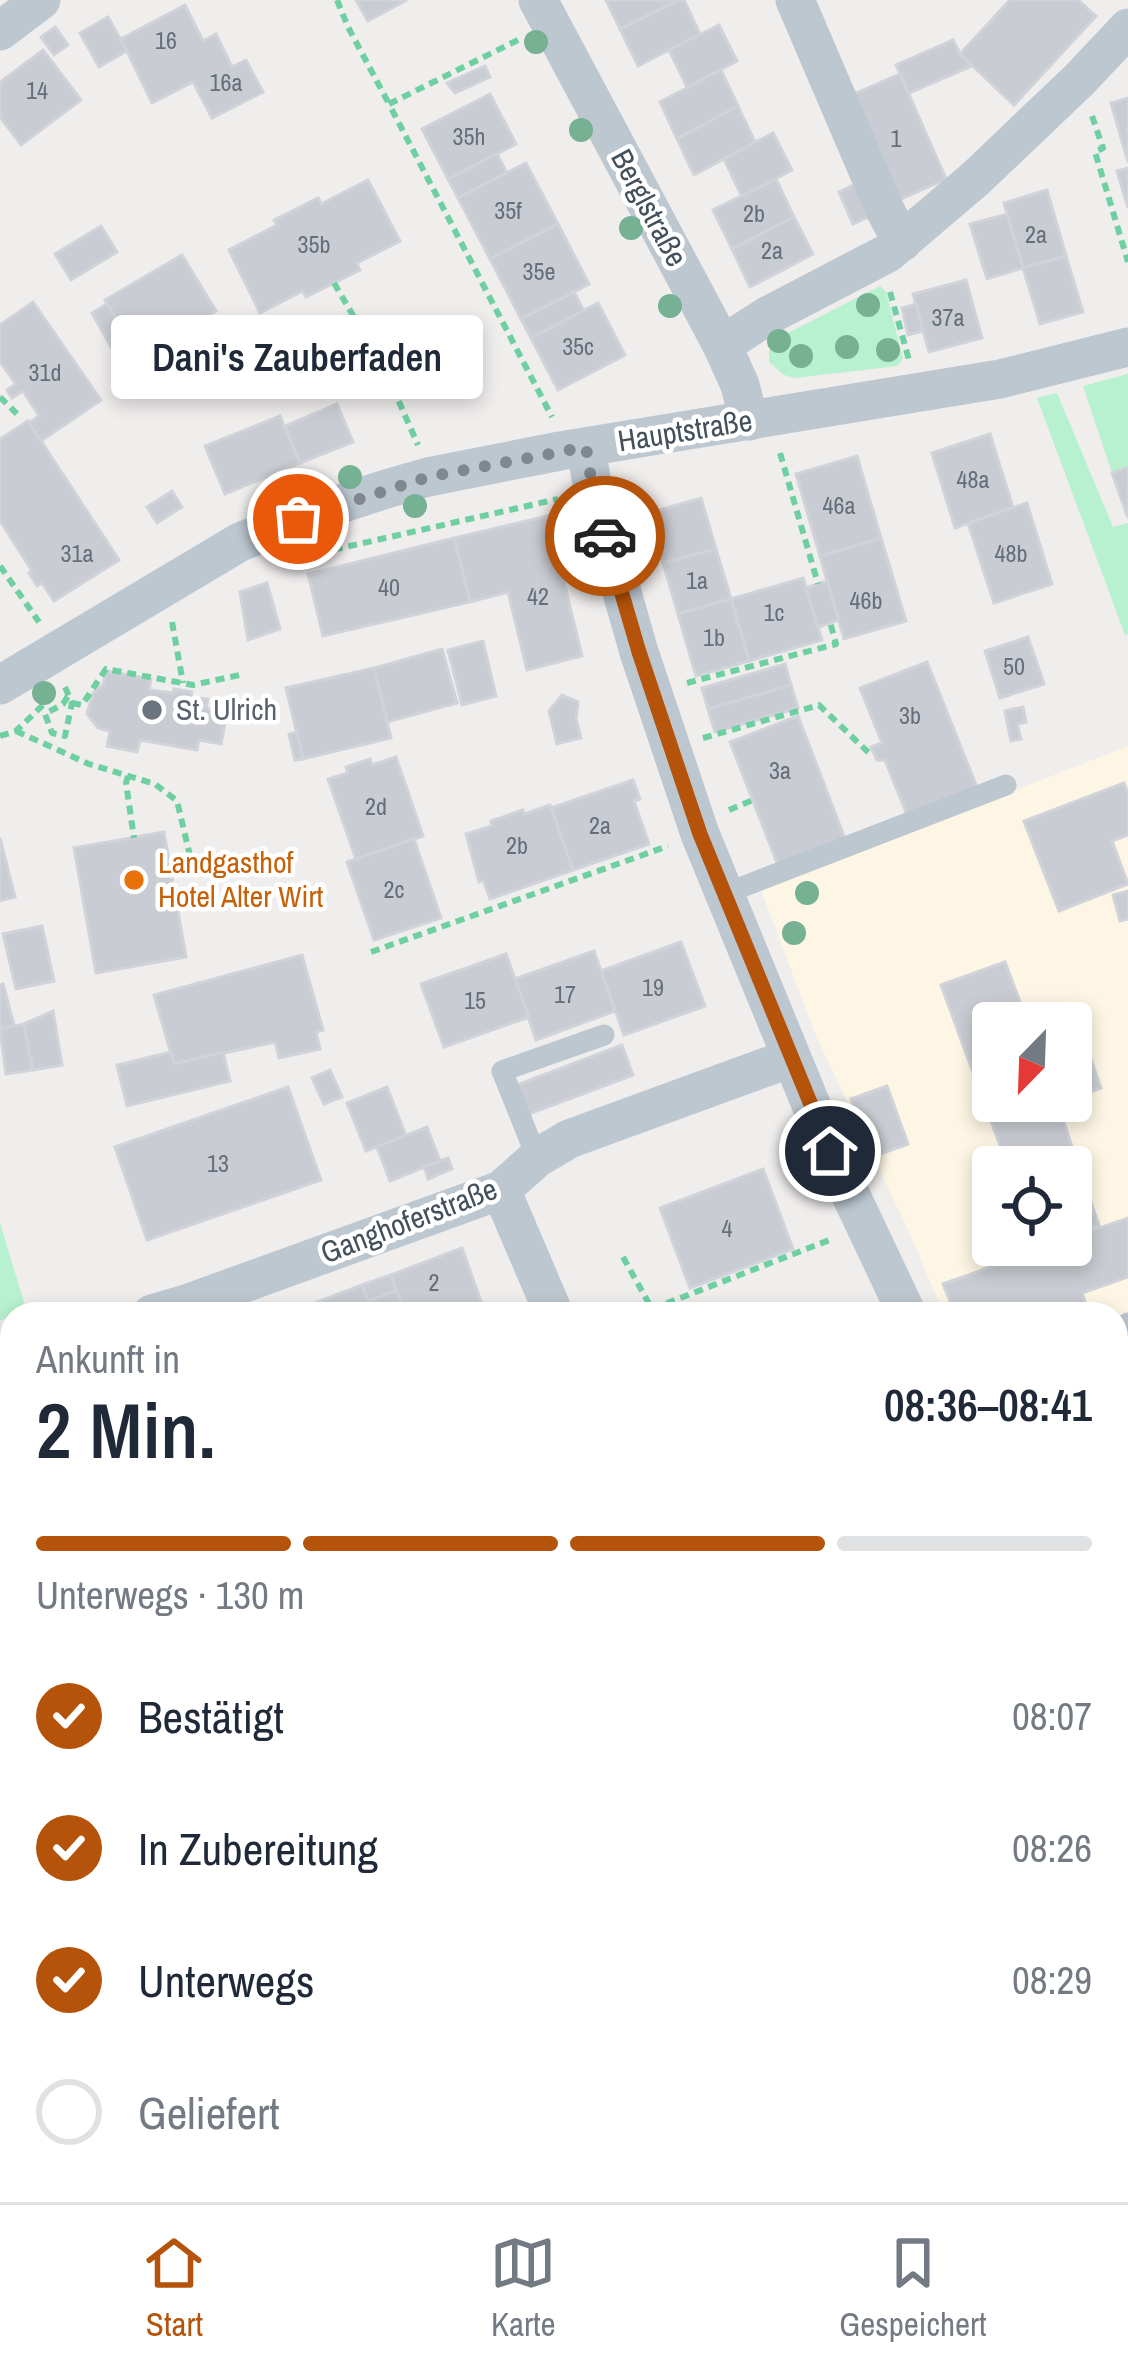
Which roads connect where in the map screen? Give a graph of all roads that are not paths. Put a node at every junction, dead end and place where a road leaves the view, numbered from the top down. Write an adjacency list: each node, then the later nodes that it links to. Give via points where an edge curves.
1 (41, 0): 5 (street)
2 (538, 0): 7 (street, Berglstraße)
3 (795, 0): 6 (street, via 884,208)
4 (1128, 28): 6 (street)
5 (0, 31)
6 (892, 250): 7 (street)
7 (722, 345): 9 (street, Berglstraße)
8 (1128, 347): 9 (street, Hauptstraße)
9 (762, 429): 10 (street, Hauptstraße)
10 (586, 447): 11 (street, Hauptstraße, via 428,477 240,542); 13 (street, via 639,652)
11 (0, 685)
12 (1006, 784): 13 (lane)
13 (724, 894): 15 (street)
14 (604, 1035): 16 (lane, via 502,1072)
15 (791, 1058): 16 (street, Ganghoferstraße); 20 (street)
16 (537, 1158): 17 (street, Ganghoferstraße)
17 (501, 1190): 18 (street, Ganghoferstraße); 19 (street)
18 (200, 1302)
19 (549, 1302)
20 (901, 1302)

